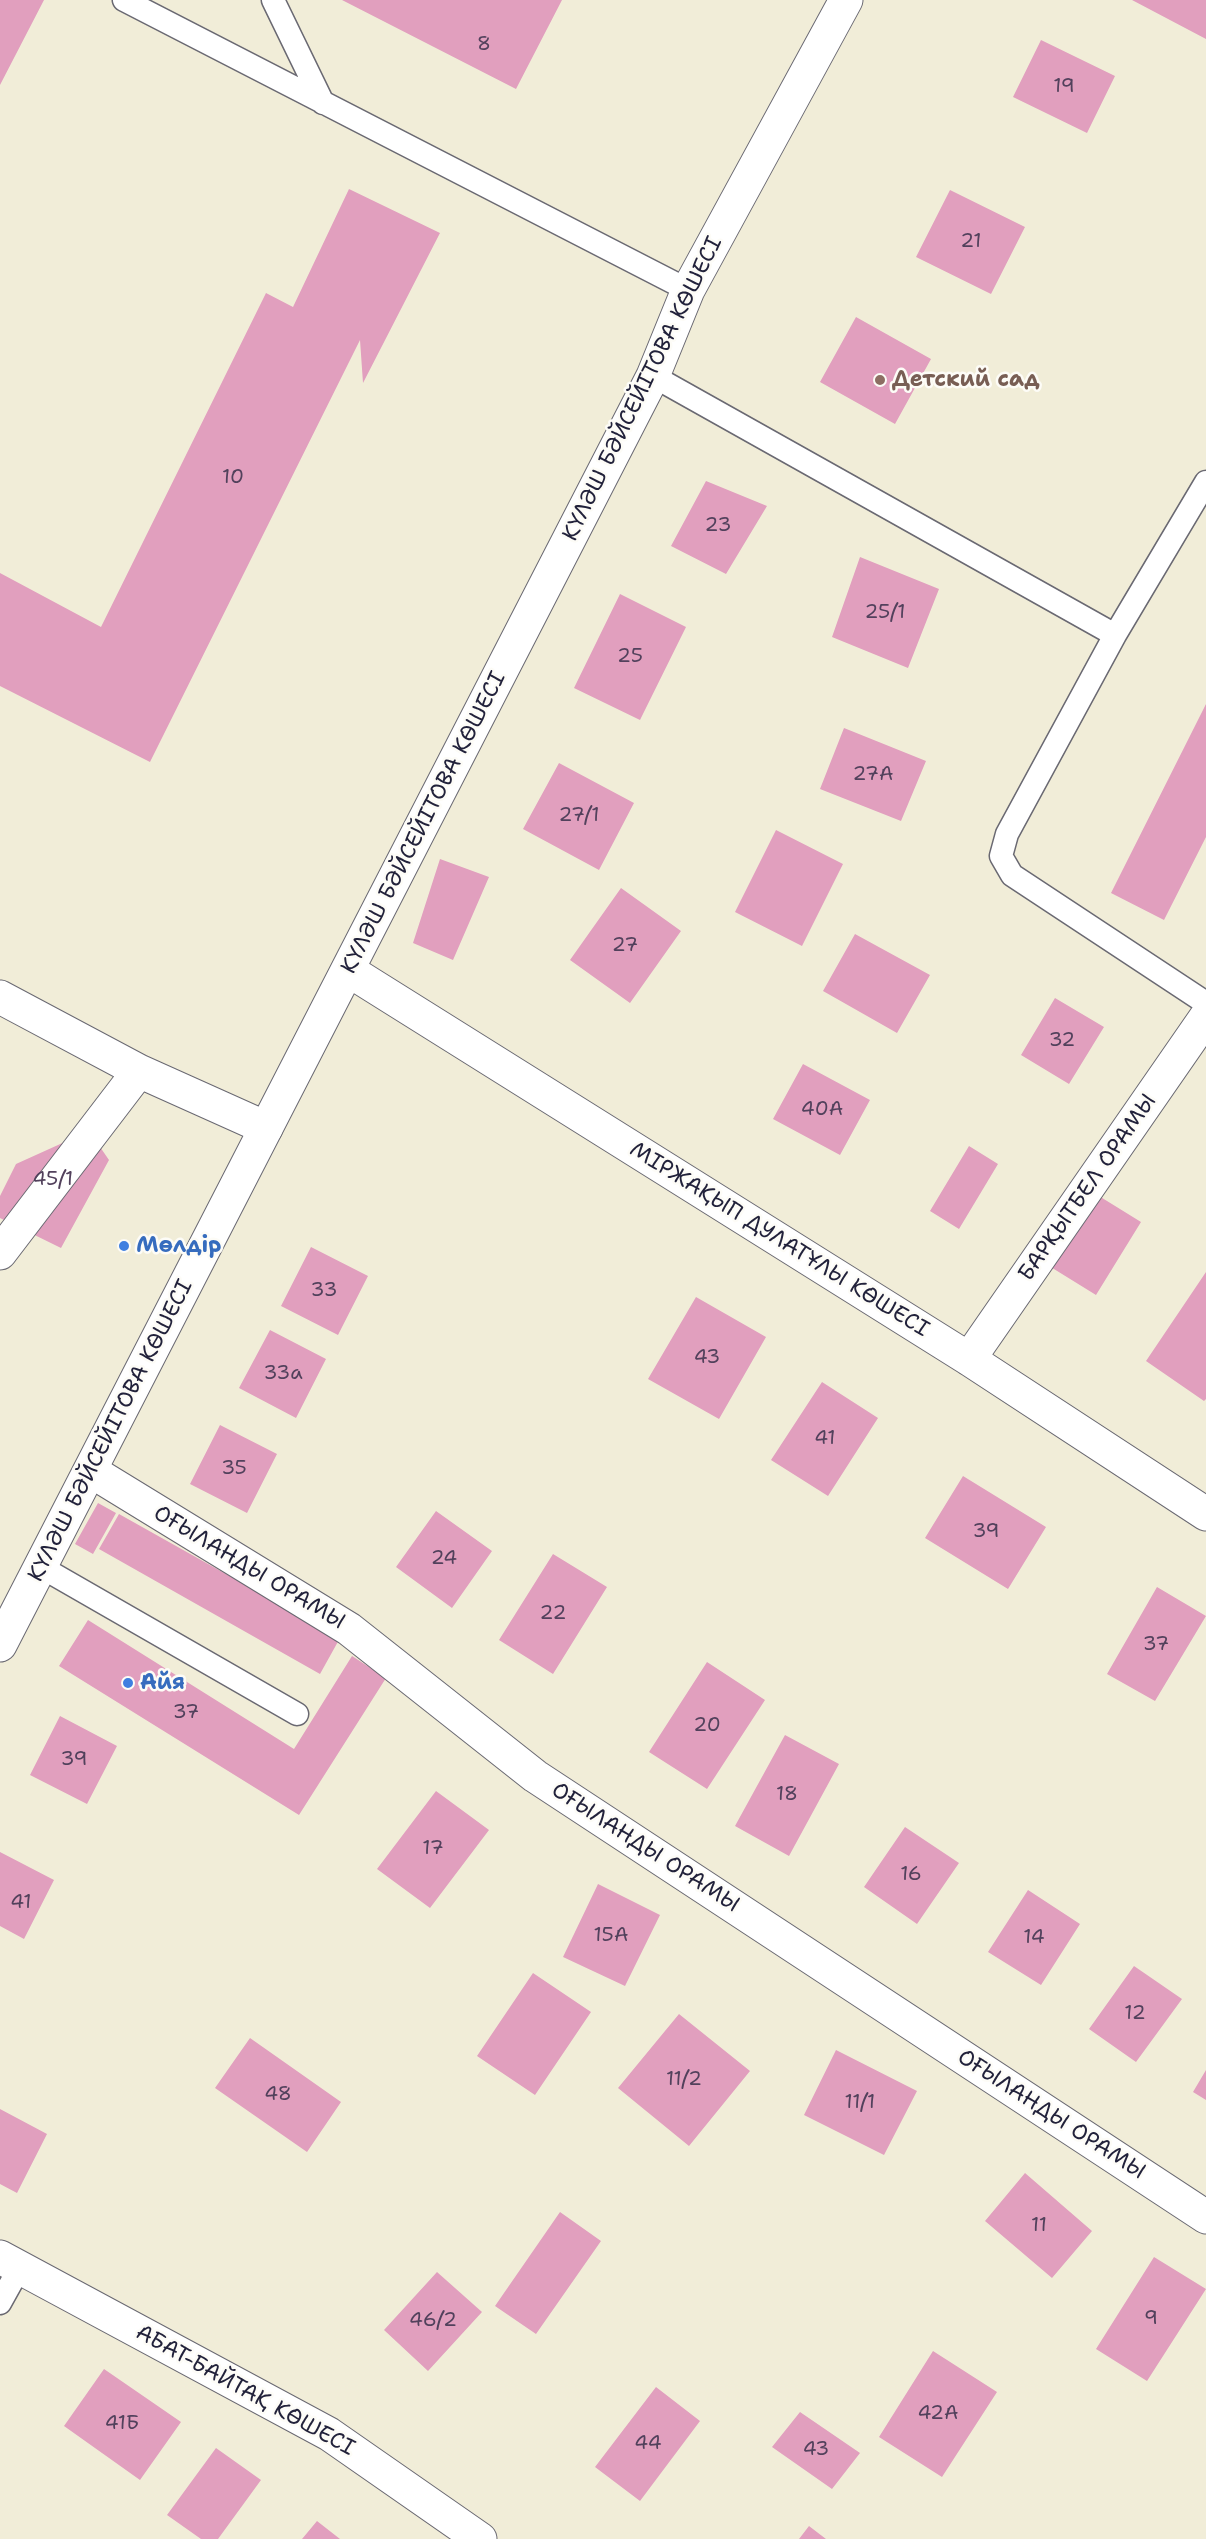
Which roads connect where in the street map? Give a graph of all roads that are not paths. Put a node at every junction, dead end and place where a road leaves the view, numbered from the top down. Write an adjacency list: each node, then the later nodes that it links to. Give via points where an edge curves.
1 (124, 0): 4 (lane)
2 (273, 0): 4 (lane)
3 (846, 0): 5 (street, КҮЛӘШ БӘЙСЕЙІТОВА КӨШЕСІ)
4 (323, 103): 5 (lane)
5 (688, 290): 6 (street, КҮЛӘШ БӘЙСЕЙІТОВА КӨШЕСІ)
6 (653, 376): 8 (lane); 9 (street, КҮЛӘШ БӘЙСЕЙІТОВА КӨШЕСІ)
7 (1206, 482): 8 (lane)
8 (1115, 635): 11 (lane, via 1007,834 1001,856 1012,875)
9 (348, 970): 14 (street, КҮЛӘШ БӘЙСЕЙІТОВА КӨШЕСІ); 16 (street, МІРЖАҚЫП ДУЛАТҰЛЫ КӨШЕСІ)
10 (0, 997): 13 (street)
11 (1206, 1003)
12 (1206, 1017): 16 (street, БАРҚЫТБЕЛ ОРАМЫ)
13 (139, 1071): 14 (street); 15 (street)
14 (266, 1128): 17 (street, КҮЛӘШ БӘЙСЕЙІТОВА КӨШЕСІ)
15 (0, 1253)
16 (969, 1359): 18 (street, МІРЖАҚЫП ДУЛАТҰЛЫ КӨШЕСІ)
17 (91, 1471): 19 (street, КҮЛӘШ БӘЙСЕЙІТОВА КӨШЕСІ); 22 (street, ОҒЫЛАНДЫ ОРАМЫ, via 349,1629 535,1776)
18 (1206, 1514)
19 (40, 1567): 20 (street, КҮЛӘШ БӘЙСЕЙІТОВА КӨШЕСІ); 21 (lane)
20 (0, 1645)
21 (297, 1714)
22 (1206, 2217)
23 (10, 2262): 24 (lane); 25 (street, АБАТ-БАЙТАҚ КӨШЕСІ, via 329,2434)
24 (0, 2303)
25 (480, 2539)

